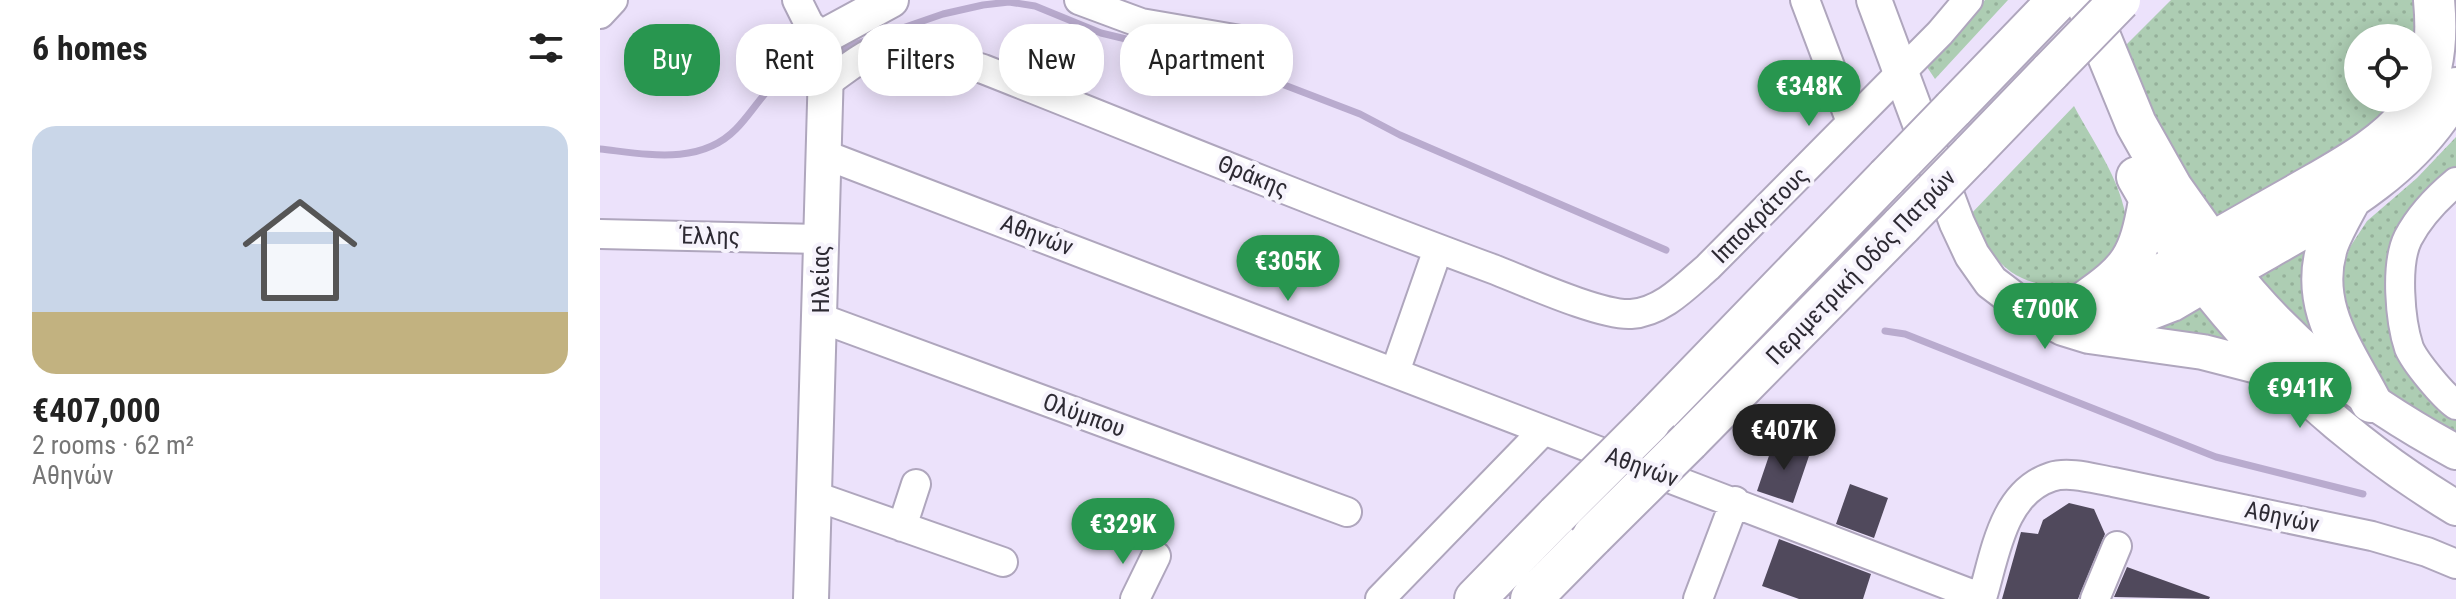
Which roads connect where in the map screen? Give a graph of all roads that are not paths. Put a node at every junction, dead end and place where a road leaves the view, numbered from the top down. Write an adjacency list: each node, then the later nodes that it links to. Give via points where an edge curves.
1 (613, 0): 12 (street)
2 (797, 0): 13 (street)
3 (891, 0): 15 (main road)
4 (1079, 0): 14 (street)
5 (1805, 0): 20 (street)
6 (1874, 0): 17 (main road)
7 (1968, 0): 17 (street, Ιπποκράτους)
8 (2058, 0): 24 (highway); 52 (highway, Περιμετρική Οδός Πατρών, bridge)
9 (2085, 0): 28 (highway, via 2136,124)
10 (2120, 0): 53 (highway, Περιμετρική Οδός Πατρών, bridge)
11 (2434, 0): 28 (highway, via 2436,52 2415,105 2398,129)
12 (600, 14)
13 (808, 24)
14 (1147, 24)
15 (842, 43)
16 (842, 56): 27 (street, Θράκης, via 904,45 983,69)
17 (1900, 71): 20 (street, Ιπποκράτους); 31 (main road, via 1957,223 1991,282 2024,307)
18 (2456, 88): 23 (highway, via 2406,157)
19 (824, 96): 21 (main road, Ηλείας)
20 (1851, 122): 29 (street, Ιπποκράτους)
21 (823, 154): 26 (main road, Ηλείας); 33 (street, Αθηνών)
22 (2456, 182): 35 (street, via 2407,240 2399,293 2410,350)
23 (2351, 198): 28 (highway); 34 (highway, via 2329,241 2322,287 2326,313)
24 (2149, 201): 28 (highway); 31 (highway, via 2136,253)
25 (600, 234): 26 (street, Έλλης)
26 (821, 239): 30 (main road, Ηλείας)
27 (1438, 249): 29 (street, Θράκης, via 1614,312 1655,308); 33 (street)
28 (2208, 264): 31 (main road, via 2099,301); 32 (main road, via 2225,313); 34 (main road, via 2312,358)
29 (1683, 289)
30 (820, 318): 39 (main road, Ηλείας); 42 (street, Ολύμπου)
31 (2086, 319): 32 (main road)
32 (2277, 371): 41 (main road, via 2381,459)
33 (1395, 372): 36 (street, Αθηνών)
34 (2371, 402): 37 (main road)
35 (2456, 405)
36 (1543, 431): 40 (street, Αθηνών); 51 (street)
37 (2456, 452)
38 (916, 484): 43 (street)
39 (815, 496): 43 (street); 49 (main road, Ηλείας)
40 (1735, 501): 48 (street, Αθηνών); 54 (street)
41 (2456, 508)
42 (1347, 512)
43 (902, 527): 46 (street)
44 (2117, 546): 55 (street)
45 (1156, 556): 50 (street)
46 (1003, 562)
47 (2456, 564): 48 (street, Αθηνών, via 2372,536 2113,482 2052,477 2013,506)
48 (1984, 598)
49 (811, 599)
50 (1135, 599)
51 (1380, 599)
52 (1475, 599)
53 (1531, 599)
54 (1698, 599)
55 (2095, 599)

